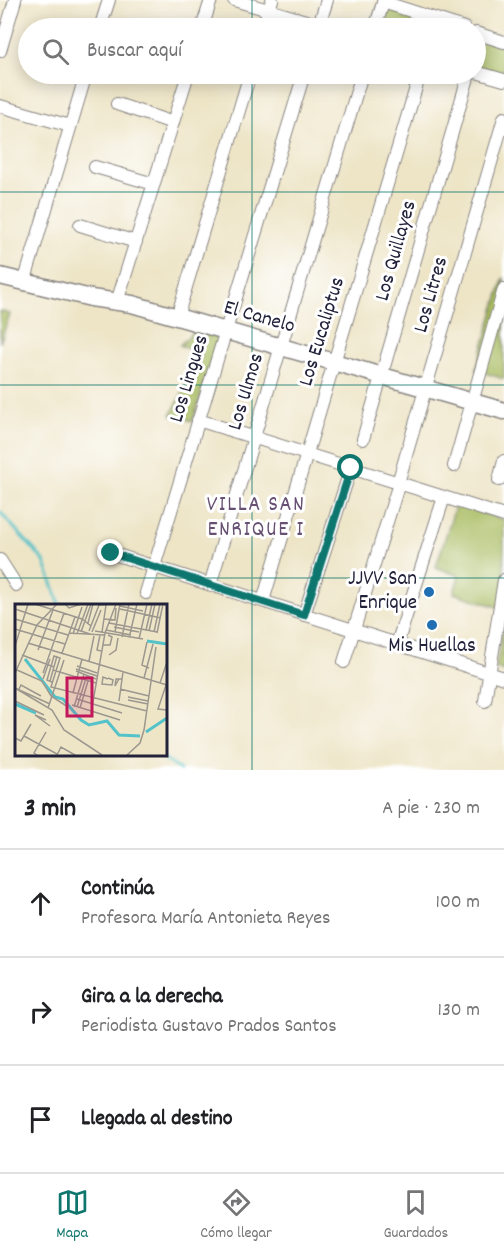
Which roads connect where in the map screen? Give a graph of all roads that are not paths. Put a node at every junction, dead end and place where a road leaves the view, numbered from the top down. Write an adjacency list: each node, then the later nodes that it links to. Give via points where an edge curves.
1 (15, 0): 16 (street)
2 (109, 0): 8 (street)
3 (211, 0): 9 (street)
4 (234, 0): 7 (street)
5 (327, 0): 11 (street)
6 (383, 1): 12 (street); 13 (street)
7 (270, 5): 10 (street)
8 (103, 18)
9 (205, 18)
10 (301, 18)
11 (324, 18)
12 (378, 18)
13 (434, 18)
14 (486, 36): 15 (street)
15 (504, 42)
16 (0, 51)
17 (486, 75): 18 (street)
18 (504, 80)
19 (83, 84): 30 (street)
20 (185, 84): 29 (street)
21 (247, 84): 39 (street)
22 (301, 84): 40 (street, Los Lingues)
23 (359, 84): 41 (street, Los Ulmos)
24 (417, 84): 42 (street, Los Eucaliptus)
25 (466, 84): 43 (street, Los Quillayes)
26 (117, 104): 29 (street)
27 (0, 106): 30 (street)
28 (504, 118): 44 (street, Los Litres)
29 (173, 123): 32 (street)
30 (69, 126): 36 (street)
31 (96, 167): 32 (street)
32 (154, 184): 34 (street)
33 (80, 225): 34 (street)
34 (136, 243): 38 (street)
35 (0, 276): 36 (street, El Canelo)
36 (24, 283): 38 (street, El Canelo)
37 (504, 290): 45 (street)
38 (117, 302): 39 (street, El Canelo)
39 (177, 317): 40 (street, El Canelo)
40 (225, 331): 41 (street, El Canelo); 47 (street, Los Lingues)
41 (280, 347): 42 (street, El Canelo); 48 (street, Los Ulmos)
42 (334, 363): 43 (street, El Canelo); 50 (street, Los Eucaliptus)
43 (381, 376): 44 (street, El Canelo); 49 (street, Los Quillayes)
44 (425, 389): 45 (street, El Canelo); 55 (street, Los Litres)
45 (471, 402): 46 (street, El Canelo); 52 (street)
46 (504, 411)
47 (198, 420): 48 (street); 60 (street, Los Lingues)
48 (254, 438): 50 (street); 63 (street, Los Ulmos)
49 (363, 439)
50 (307, 454): 53 (street); 65 (street, Los Eucaliptus)
51 (504, 461): 54 (street)
52 (454, 466)
53 (351, 468): 55 (street); 66 (street)
54 (499, 480)
55 (399, 483): 56 (street); 67 (street, Los Litres)
56 (444, 497): 57 (street); 68 (street)
57 (504, 516)
58 (111, 553): 60 (street)
59 (2, 565): 62 (street)
60 (154, 567): 63 (street); 64 (street, Los Lingues)
61 (504, 580): 70 (street)
62 (16, 585)
63 (210, 585): 65 (street)
64 (146, 593)
65 (263, 602): 66 (street)
66 (304, 615): 67 (street)
67 (354, 630): 68 (street); 69 (street, Los Litres)
68 (397, 644): 70 (street)
69 (344, 662)
70 (489, 674): 71 (street); 72 (street)
71 (504, 678)
72 (485, 701)

